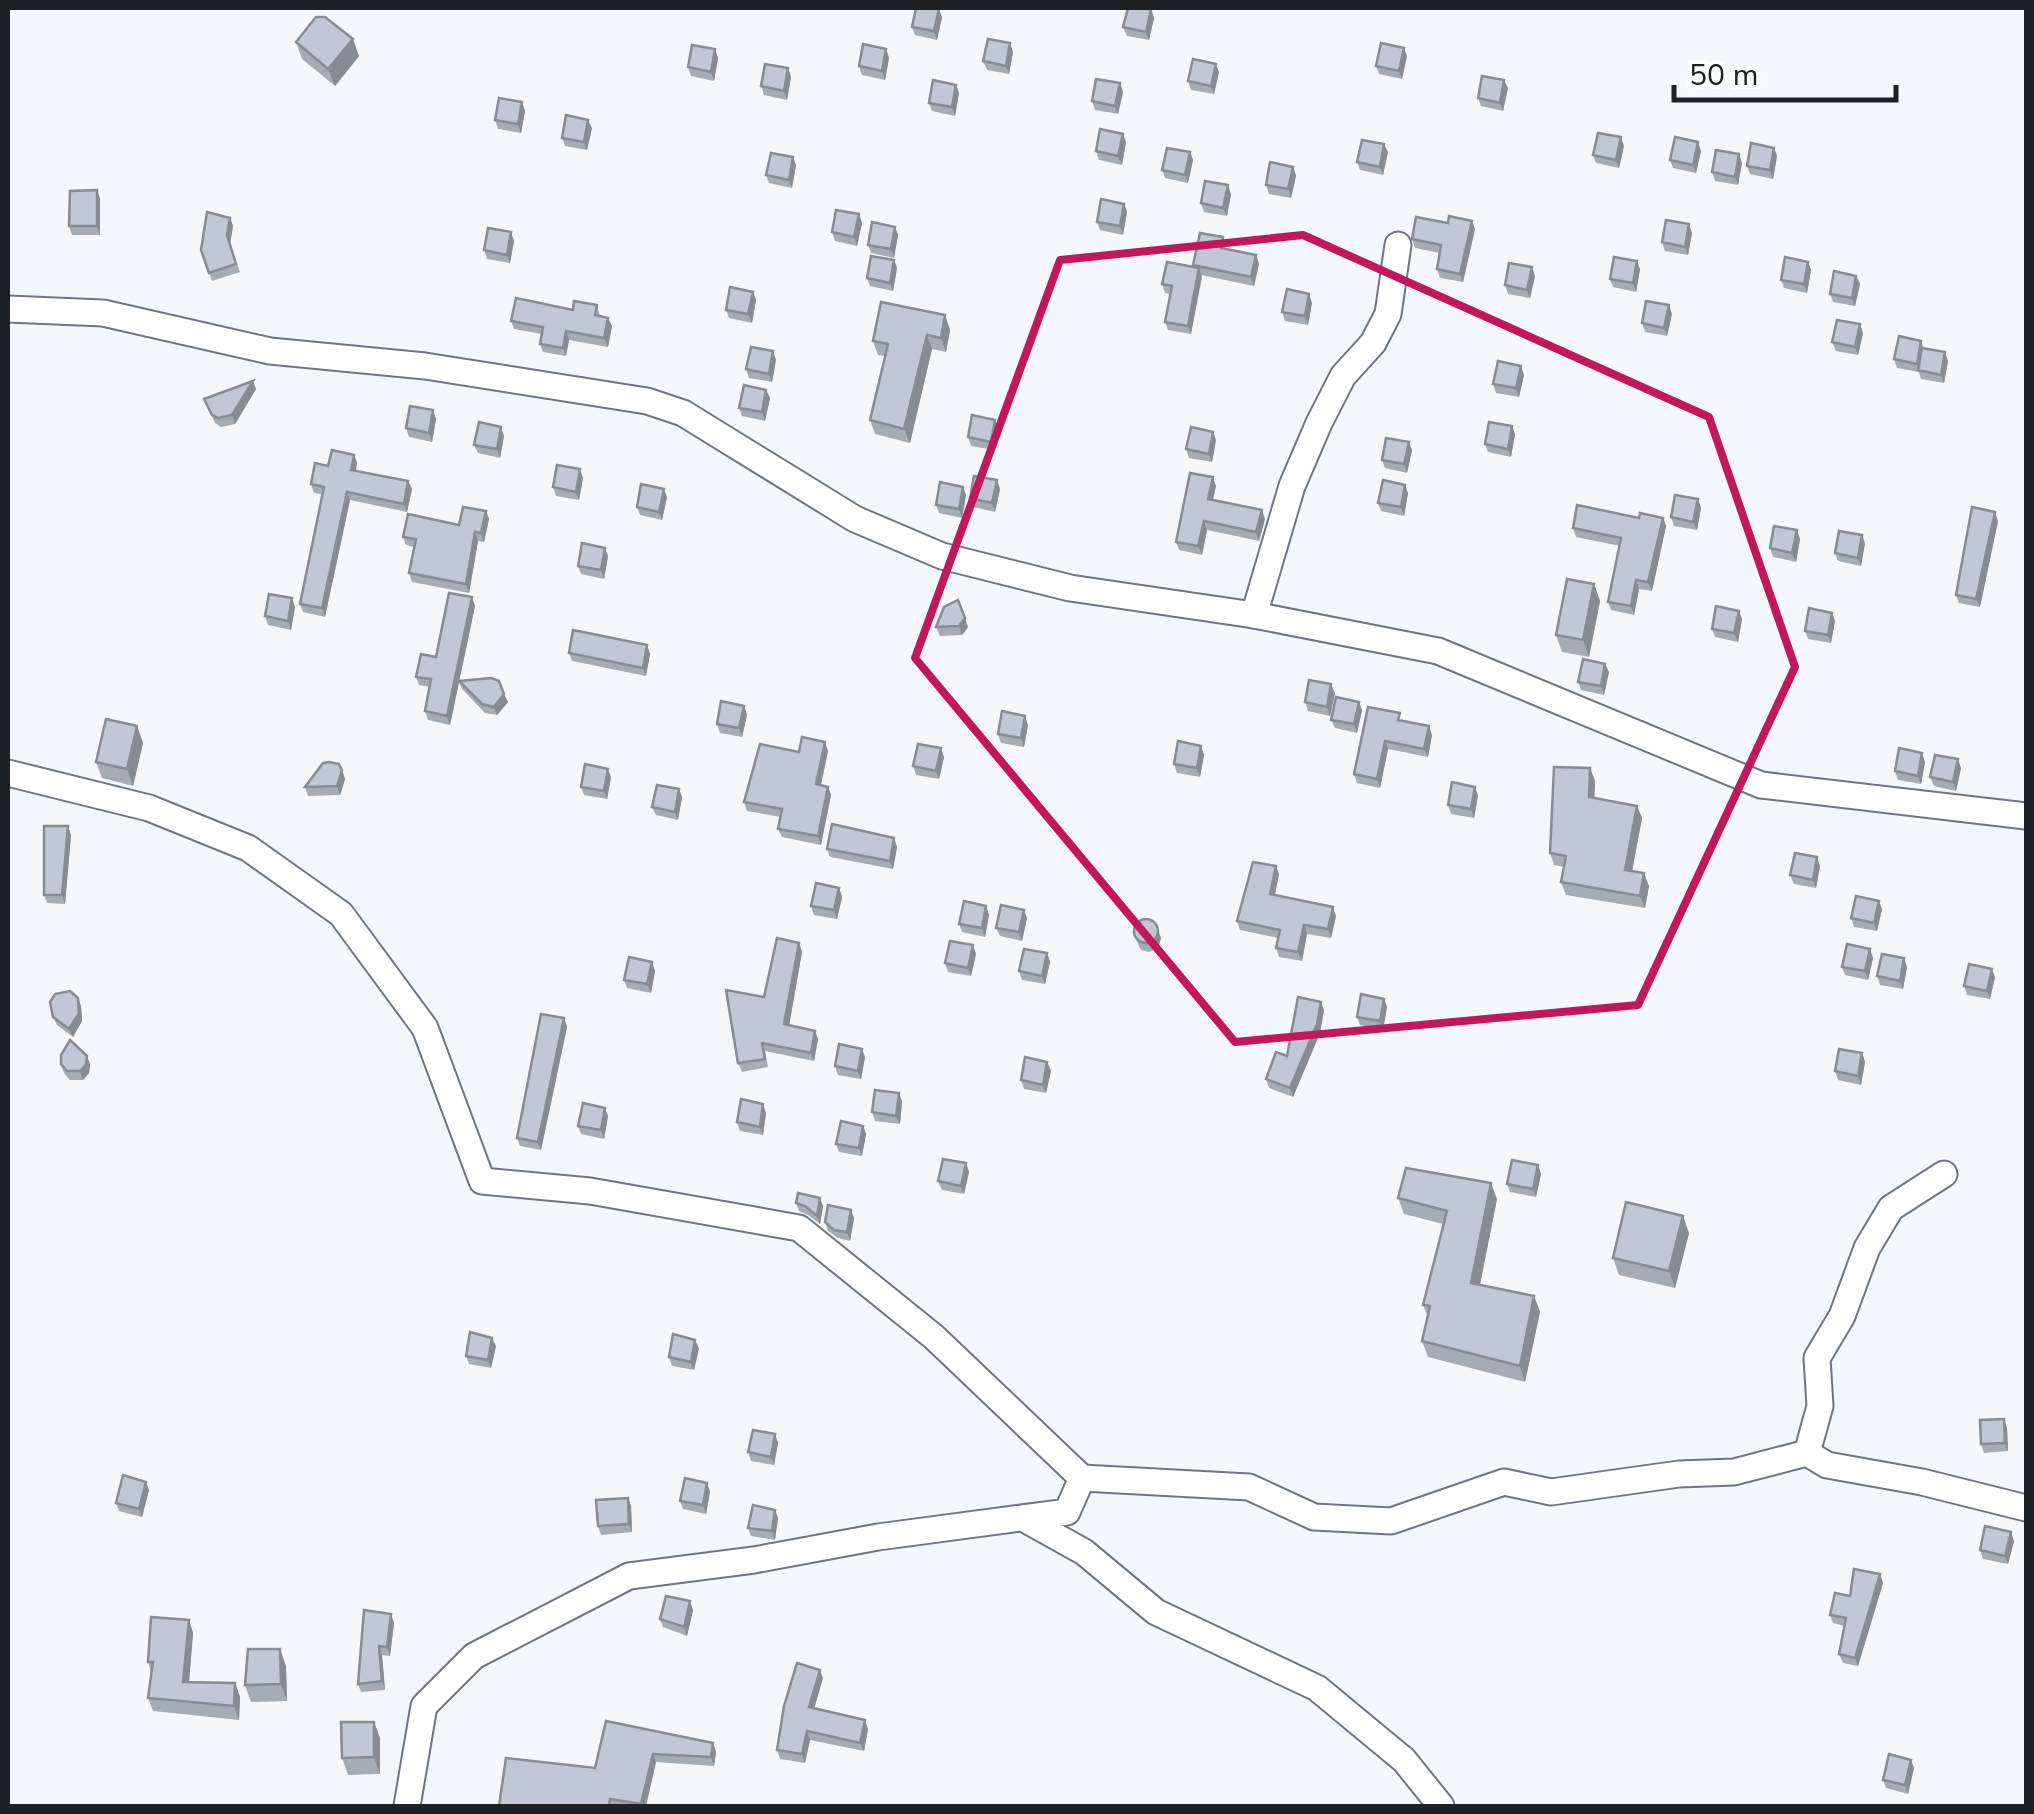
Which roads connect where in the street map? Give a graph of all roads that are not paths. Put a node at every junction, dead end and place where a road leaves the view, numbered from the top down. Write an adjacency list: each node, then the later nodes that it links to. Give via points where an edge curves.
1 (1398, 245): 3 (street, via 1388,314 1319,423 1292,486)
2 (8, 309): 3 (street, via 103,313 298,356 425,366 646,401 683,413 855,519 942,556 1070,588)
3 (1254, 615): 5 (street, via 1438,651 1761,785)
4 (8, 773): 8 (street, via 149,808 248,848 341,914 426,1028 482,1180 590,1191 798,1228 934,1338)
5 (2026, 816)
6 (1944, 1174): 7 (street, via 1891,1208 1867,1248 1842,1316 1816,1358 1820,1406)
7 (1807, 1453): 8 (street, via 1734,1472 1551,1492 1504,1482 1392,1521 1314,1517 1249,1487); 9 (street, via 1827,1465)
8 (1082, 1478): 10 (street, via 1067,1512)
9 (2026, 1508)
10 (1023, 1518): 11 (street, via 629,1576 474,1656 424,1706); 12 (street, via 1084,1552 1156,1612 1317,1688 1404,1760)
11 (407, 1806)
12 (1441, 1806)

